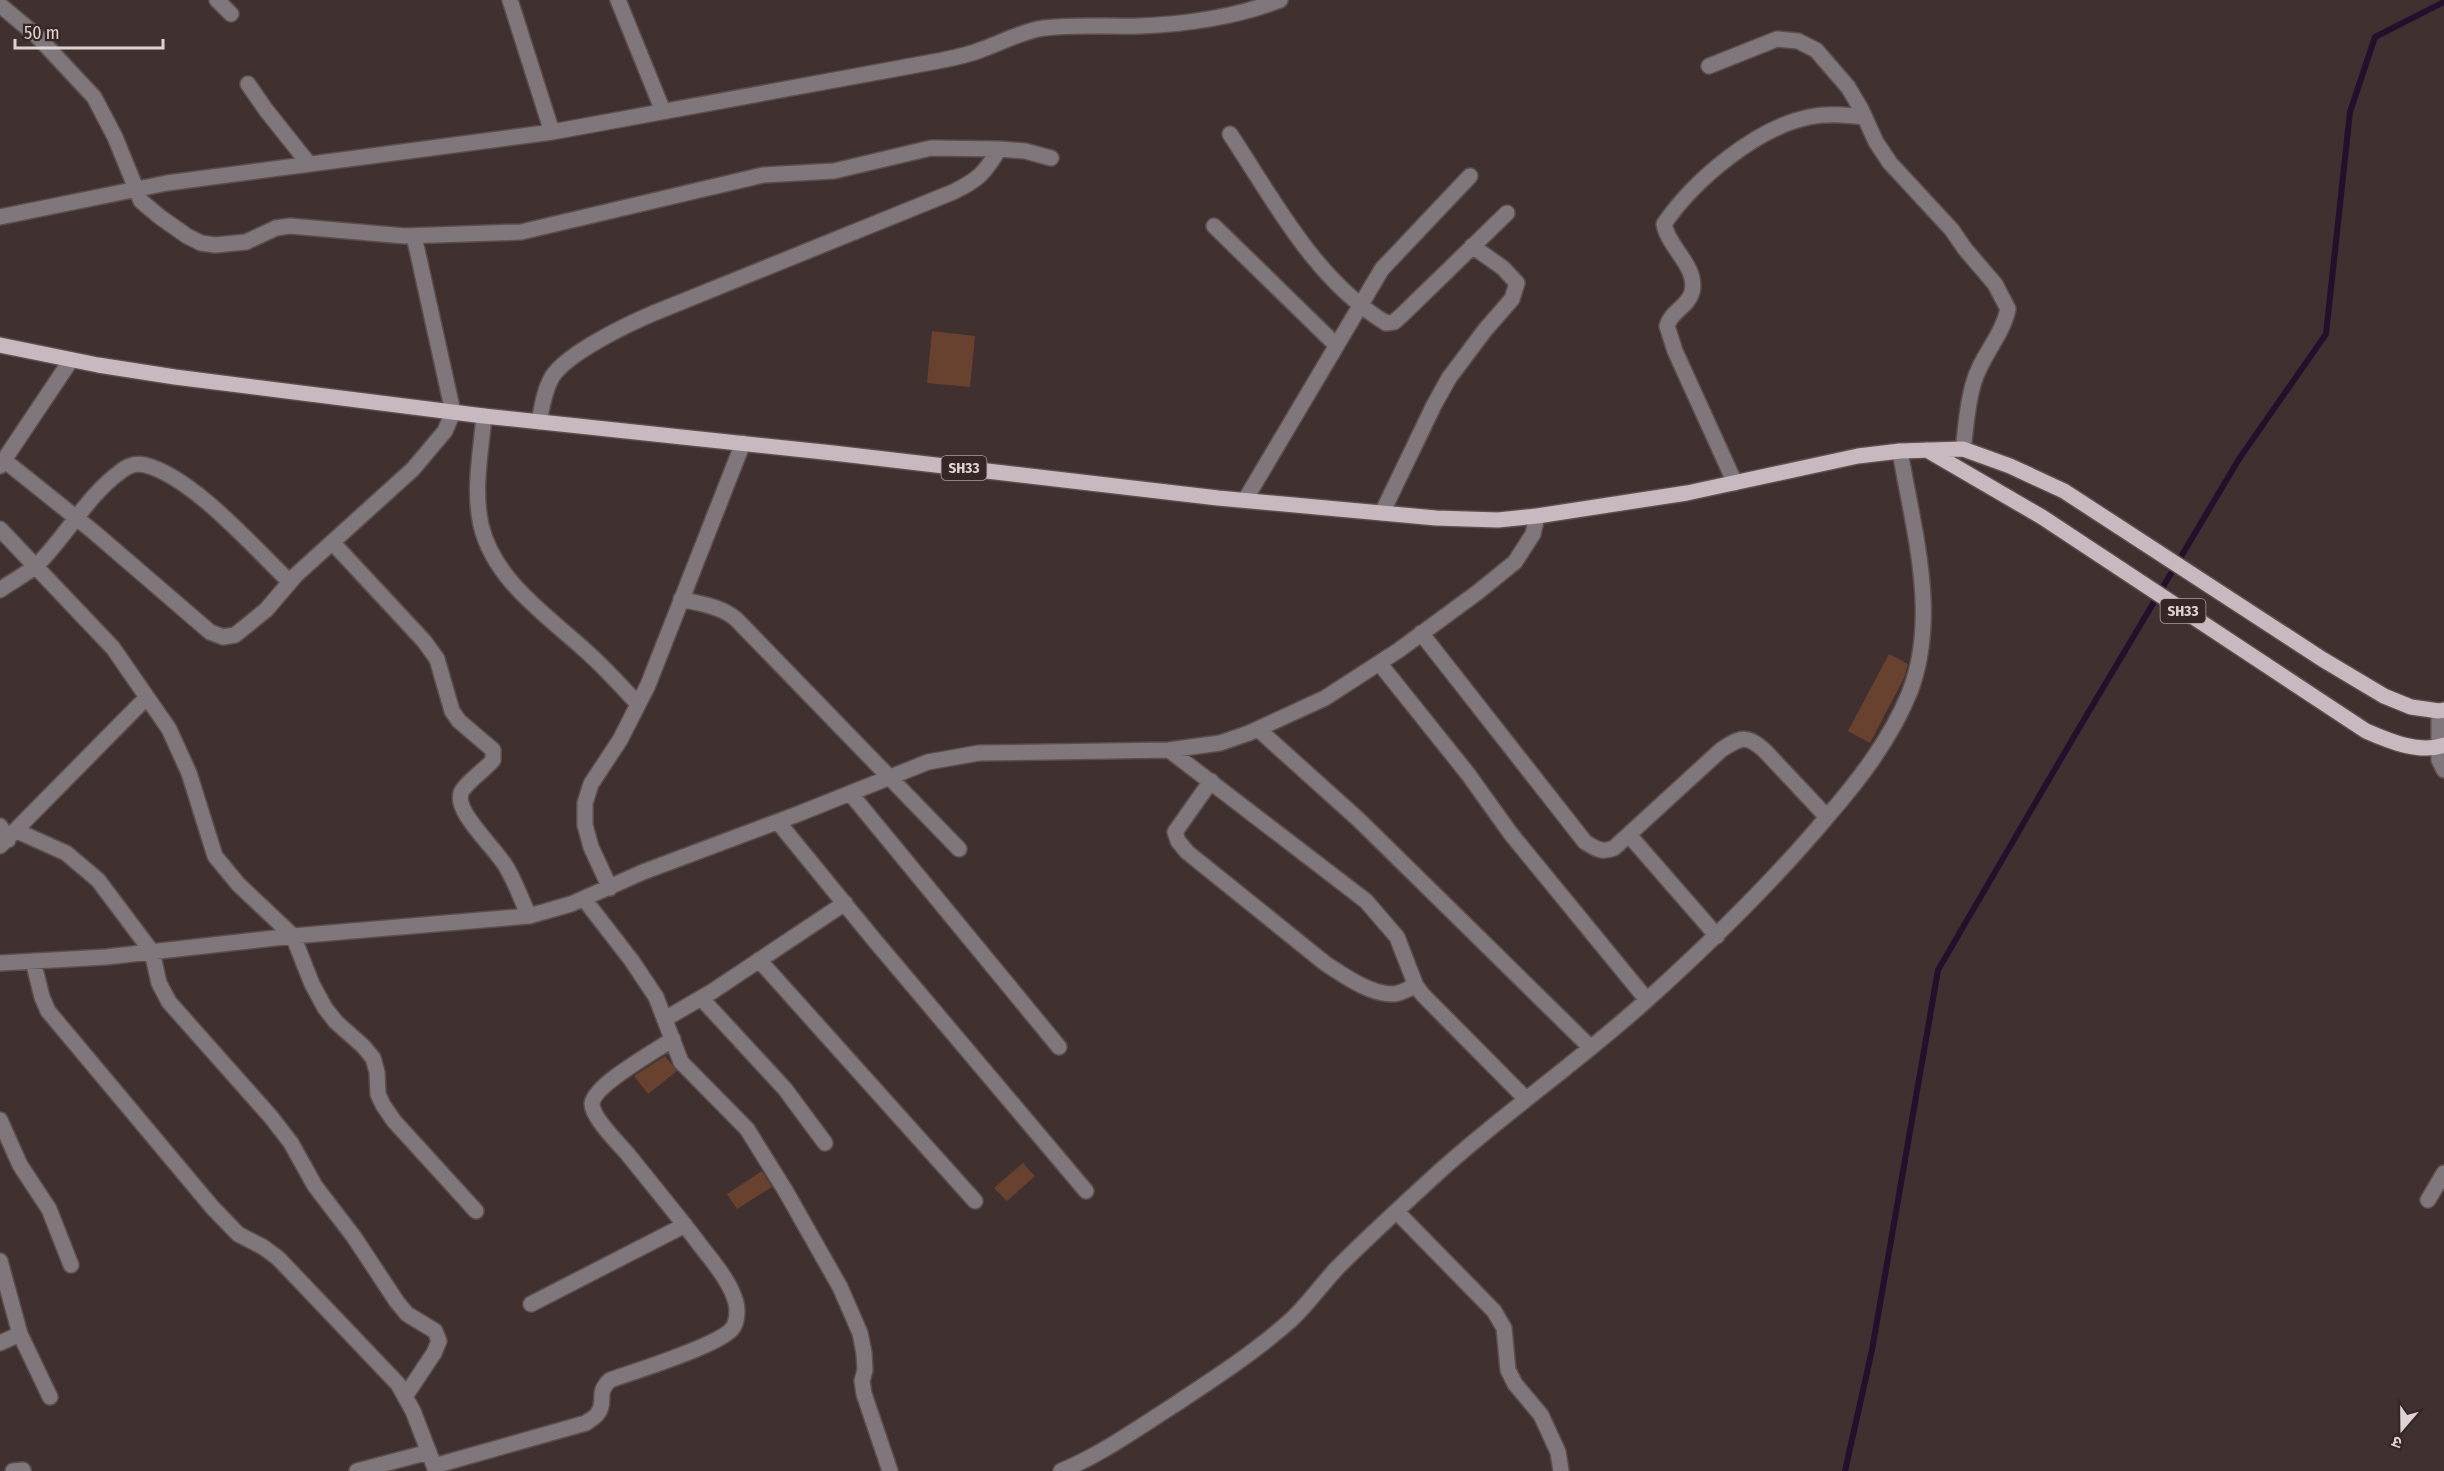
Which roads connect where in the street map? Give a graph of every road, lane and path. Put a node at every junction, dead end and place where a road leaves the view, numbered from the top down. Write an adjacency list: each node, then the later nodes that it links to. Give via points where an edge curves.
1 (217, 0): 6 (street)
2 (510, 0): 11 (street)
3 (618, 0): 9 (street)
4 (1280, 0): 9 (street, via 1249,12 1167,24 1040,29 938,61)
5 (0, 5): 17 (street, via 37,36 94,97 115,137)
6 (231, 14)
7 (1709, 66): 10 (street, via 1777,39 1798,41 1816,50 1834,70)
8 (248, 84): 15 (street)
9 (663, 111): 11 (street)
10 (1864, 117): 31 (street, via 1890,163 1946,223 1995,284 2008,309 2005,323 1973,384); 35 (street, via 1809,117 1754,141 1716,166 1664,224 1693,282 1691,296 1667,326)
11 (552, 132): 15 (street)
12 (1230, 134): 23 (street, via 1297,237)
13 (999, 149): 14 (street); 21 (street, via 931,148 834,171 763,175 521,232); 29 (street, via 973,183 611,334 553,375 545,391)
14 (1050, 158)
15 (309, 164): 17 (street)
16 (1470, 176): 23 (street, via 1382,269)
17 (134, 188): 19 (street); 21 (street, via 141,201 201,243 232,245 290,226)
18 (1507, 213): 22 (street)
19 (0, 217)
20 (1214, 226): 25 (street)
21 (414, 236): 27 (street)
22 (1472, 246): 23 (street, via 1394,322 1386,323); 37 (street, via 1511,276 1516,291 1449,378)
23 (1360, 307): 25 (street)
24 (0, 345): 26 (main road, SH33)
25 (1336, 345): 36 (street)
26 (71, 360): 27 (main road, SH33, via 231,385); 34 (street)
27 (453, 412): 28 (main road, SH33); 41 (street, via 445,431 413,469)
28 (484, 416): 29 (main road, SH33); 49 (street, via 478,502 489,549 517,589)
29 (539, 422): 30 (main road, SH33)
30 (743, 443): 36 (main road, SH33); 45 (street)
31 (1963, 449): 32 (main road, SH33); 50 (main road, SH33, via 2064,491 2384,696 2411,707)
32 (1927, 450): 33 (main road, SH33); 52 (main road, SH33, via 2042,517 2366,731 2415,747)
33 (1900, 451): 35 (main road, SH33, via 1858,456); 58 (street, via 1922,588 1922,650 1908,698 1884,741)
34 (2, 463): 39 (street)
35 (1735, 483): 38 (main road, SH33)
36 (1245, 500): 37 (main road, SH33)
37 (1382, 513): 38 (main road, SH33, via 1498,520)
38 (1537, 516): 46 (street, via 1527,547 1515,562)
39 (77, 518): 42 (street); 43 (street, via 122,470 143,464 203,499); 43 (street, via 210,632 223,637 235,636 254,621)
40 (0, 529): 42 (street)
41 (332, 542): 43 (street); 66 (street, via 424,641 436,659 452,711 493,750 493,759 461,793 461,802 508,869)
42 (36, 566): 44 (street); 48 (street, via 113,648)
43 (290, 582)
44 (0, 590)
45 (681, 599): 49 (street); 55 (street, via 728,612)
46 (1421, 633): 47 (street); 60 (street, via 1585,842 1605,852)
47 (1380, 663): 51 (street, via 1325,698); 75 (street, via 1511,834)
48 (147, 697): 61 (street); 67 (street, via 179,747 215,856 238,884)
49 (638, 704): 63 (street, via 591,784 585,802 585,825 591,847)
50 (2442, 710): 52 (street)
51 (1258, 729): 53 (street, via 1220,743); 79 (street, via 1359,820)
52 (2442, 746): 54 (street, via 2439,760)
53 (1169, 750): 55 (street, via 979,753 928,762); 56 (street)
54 (2444, 770)
55 (890, 777): 57 (street); 62 (street)
56 (1211, 781): 73 (street, via 1365,901 1397,937); 73 (street, via 1175,832 1187,852 1345,976 1394,994)
57 (850, 793): 59 (street); 78 (street)
58 (1827, 818): 60 (street, via 1765,751 1744,738 1721,750); 68 (street)
59 (778, 822): 63 (street); 65 (street)
60 (1629, 835): 68 (street)
61 (6, 836): 69 (street, via 66,853 82,865)
62 (959, 849)
63 (610, 888): 64 (street)
64 (584, 899): 66 (street); 76 (street, via 646,980)
65 (845, 903): 70 (street); 84 (street)
66 (529, 916): 67 (street)
67 (293, 936): 69 (street); 87 (street, via 326,1008 373,1058 383,1105)
68 (1717, 936): 75 (street)
69 (153, 952): 71 (street); 95 (street, via 159,983 169,1002 291,1143 315,1186 397,1302 407,1314 435,1331 439,1341 434,1353)
70 (759, 960): 74 (street); 86 (street)
71 (33, 962): 72 (street); 95 (street, via 48,1011 212,1207 238,1234 278,1258 385,1368)
72 (0, 963)
73 (1416, 986): 80 (street)
74 (701, 998): 76 (street); 82 (street, via 785,1089)
75 (1647, 1000): 79 (street)
76 (665, 1019): 77 (street)
77 (673, 1039): 89 (street, via 622,1072 595,1095 592,1104 608,1130); 100 (street, via 681,1062 747,1129 840,1287 860,1333 864,1394)
78 (1059, 1047)
79 (1590, 1047): 80 (street)
80 (1526, 1100): 88 (street)
81 (0, 1120): 90 (street, via 20,1166 49,1209)
82 (825, 1143)
83 (2444, 1173): 85 (street)
84 (1086, 1191)
85 (2428, 1200)
86 (975, 1201)
87 (476, 1211)
88 (1397, 1212): 98 (street, via 1273,1335 1220,1375 1104,1451); 101 (street, via 1494,1311 1504,1328 1508,1370 1541,1415 1558,1452)
89 (685, 1225): 92 (street); 97 (street, via 712,1260 736,1303 734,1327 712,1342 610,1380 603,1386 598,1414 586,1423)
90 (72, 1265)
91 (1, 1271): 93 (street)
92 (531, 1304)
93 (20, 1334): 94 (street); 96 (street)
94 (0, 1344)
95 (406, 1395): 97 (street)
96 (50, 1397)
97 (433, 1463): 99 (street)
98 (1067, 1470)
99 (357, 1471)
100 (890, 1471)
101 (1561, 1471)

